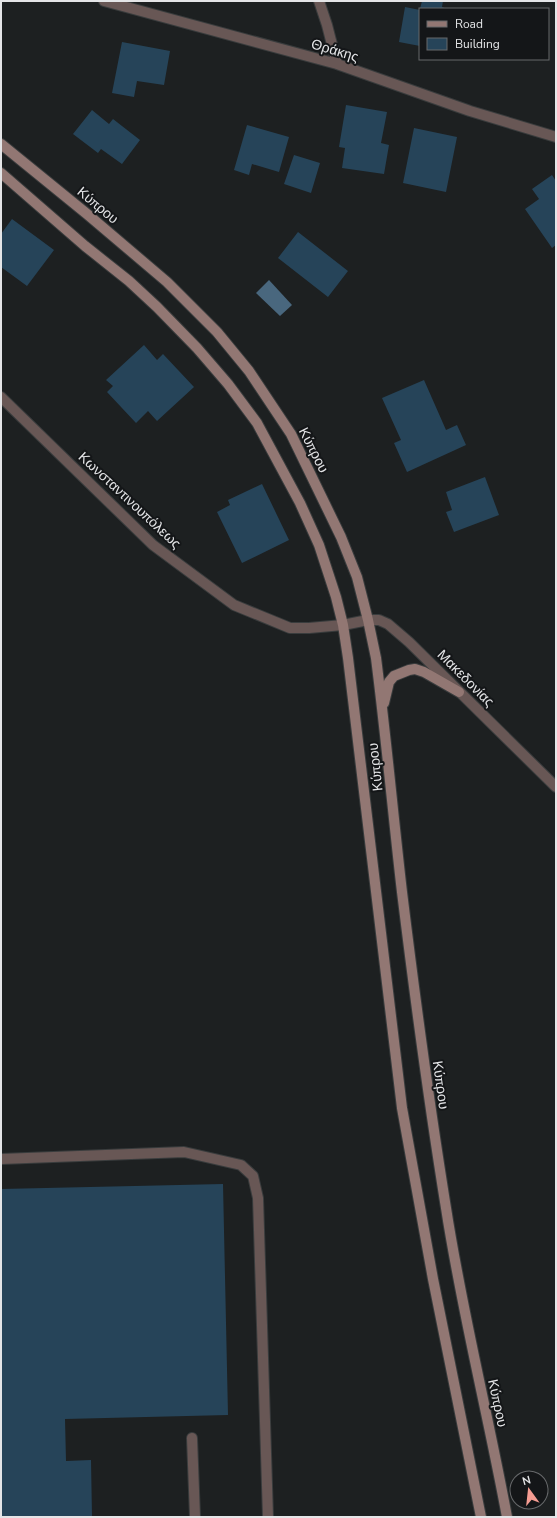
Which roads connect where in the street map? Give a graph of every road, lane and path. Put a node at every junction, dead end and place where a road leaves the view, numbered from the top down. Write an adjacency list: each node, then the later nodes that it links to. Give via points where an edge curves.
1 (104, 1): 3 (street, Θράκης)
2 (318, 1): 3 (street)
3 (337, 64): 4 (street, Θράκης, via 470,111)
4 (556, 137)
5 (1, 144): 8 (main road, Κύπρου, via 166,282 217,332 244,365 291,434 330,513 350,558)
6 (1, 173): 9 (main road, Κύπρου, via 157,307 228,384 263,434 310,524 326,563)
7 (1, 397): 9 (street, Κωνσταντινουπόλεως, via 153,545 234,605 290,628)
8 (368, 620): 9 (street, Μακεδονίας); 10 (street, Μακεδονίας, via 379,620 394,629); 11 (main road, Κύπρου)
9 (343, 624): 17 (main road, Κύπρου, via 402,1108)
10 (459, 692): 11 (main road, via 424,672 408,670 394,676 389,682); 12 (street, Μακεδονίας)
11 (382, 708): 18 (main road, Κύπρου, via 402,893 434,1137 457,1273)
12 (556, 787)
13 (1, 1159): 16 (street, via 184,1152 241,1165 253,1176 258,1198)
14 (192, 1438): 15 (street)
15 (195, 1517)
16 (268, 1517)
17 (481, 1517)
18 (507, 1517)

